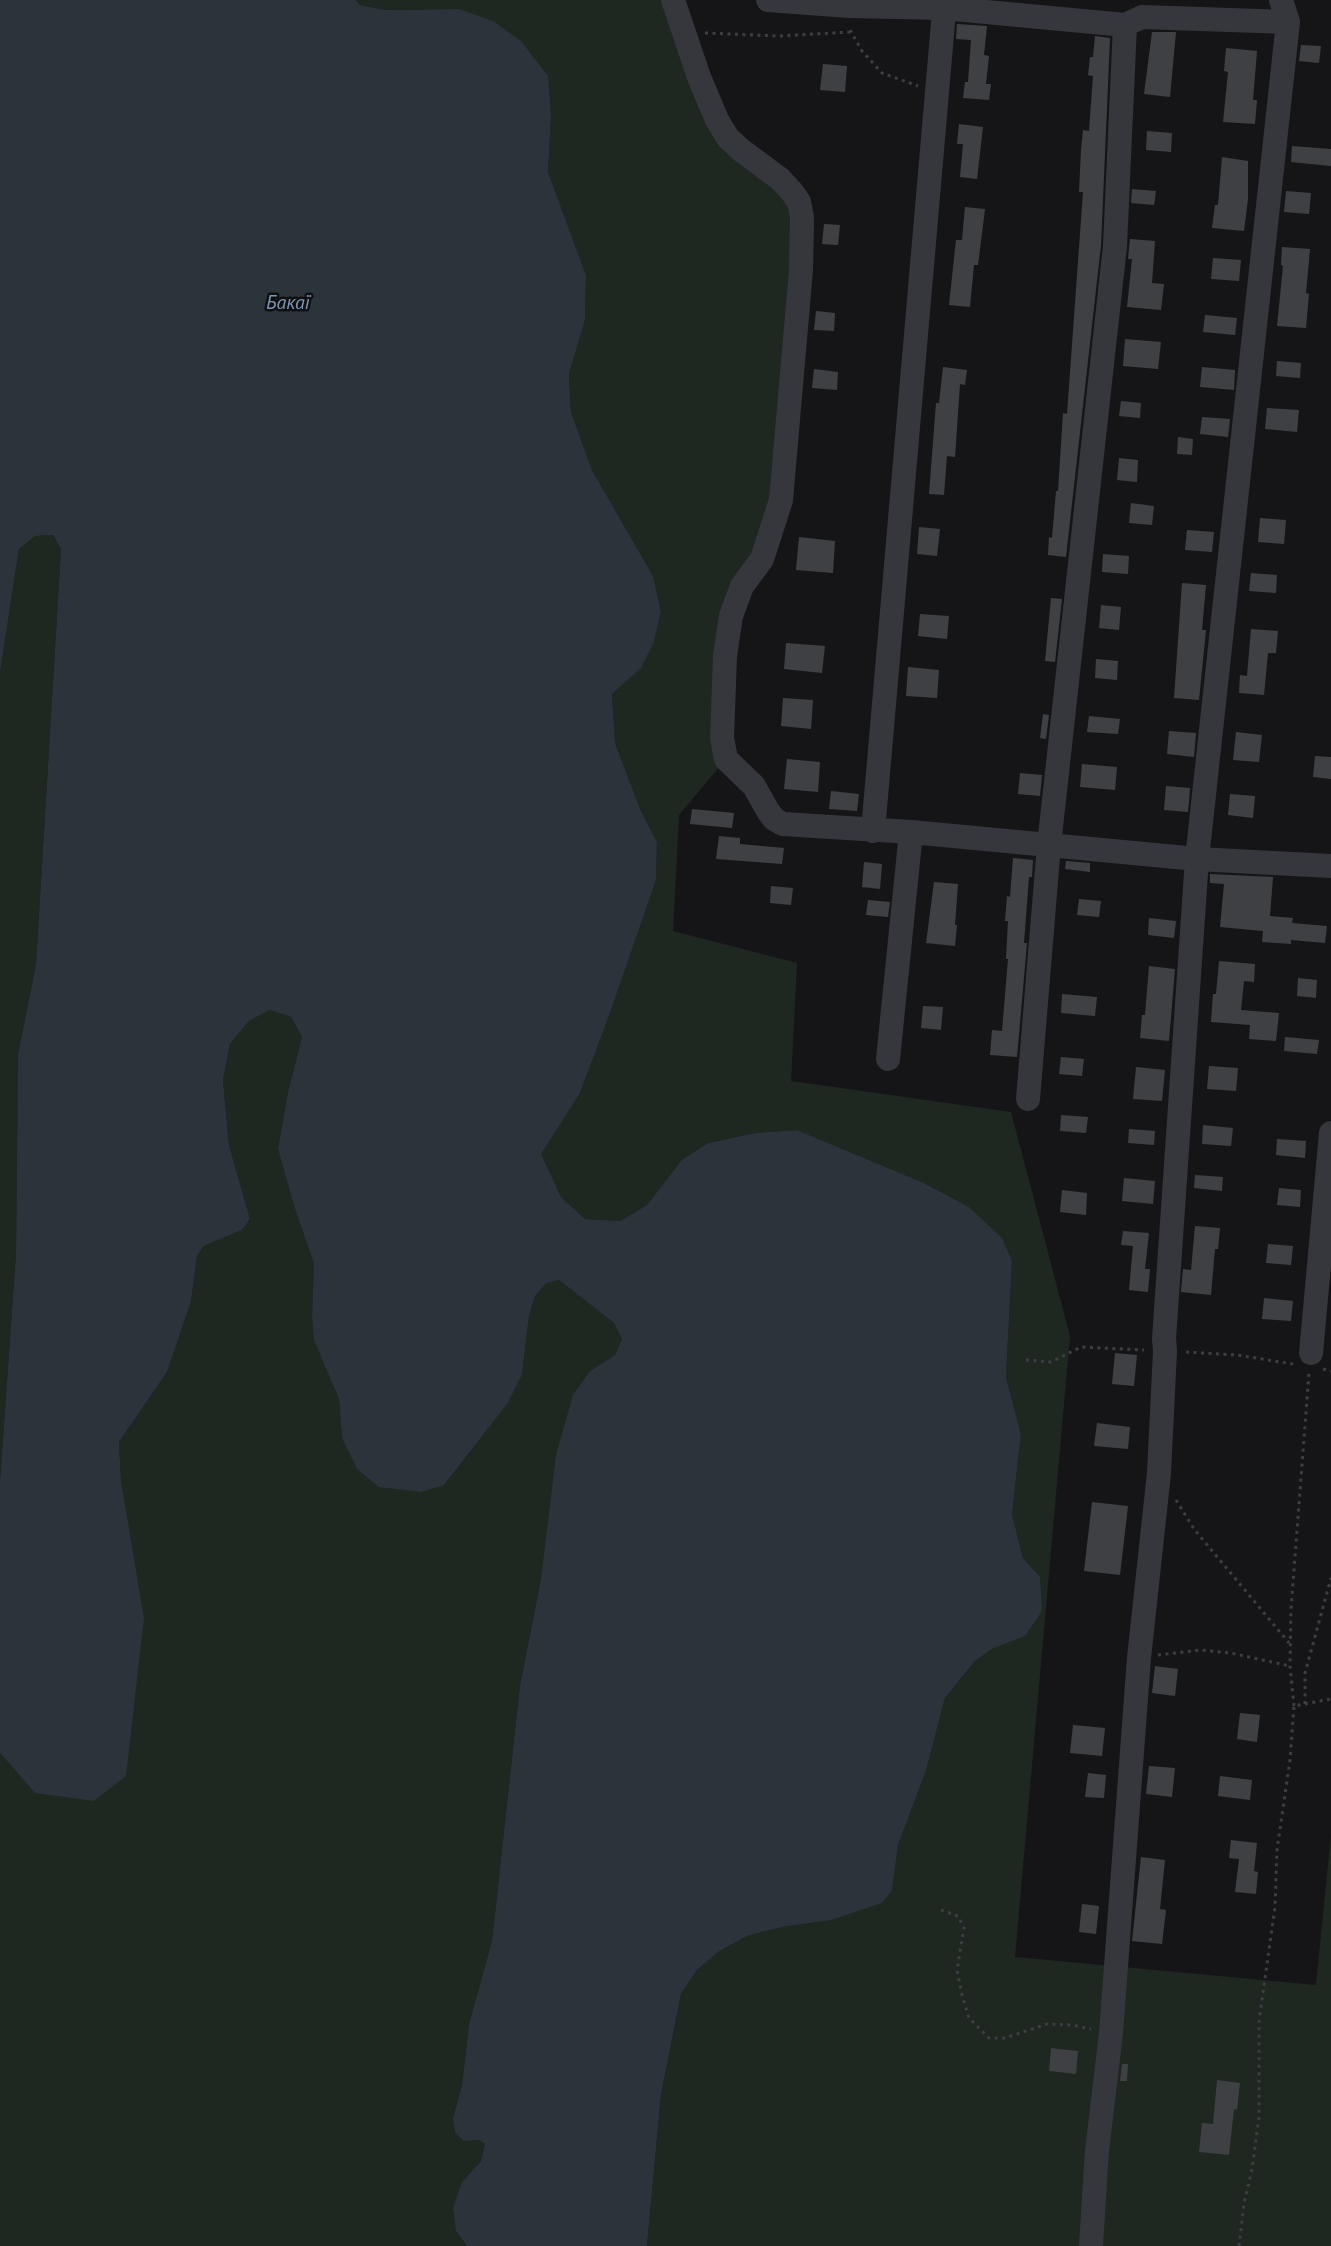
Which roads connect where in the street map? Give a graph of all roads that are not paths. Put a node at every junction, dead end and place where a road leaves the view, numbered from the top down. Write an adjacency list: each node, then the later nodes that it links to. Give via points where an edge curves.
1 (674, 0): 6 (lane, via 717,120 728,138 780,179 799,202 802,217 781,500 762,559 742,586 731,616 725,656 722,738 726,759 754,786 774,819 783,824)
2 (768, 0): 3 (lane, via 849,6)
3 (944, 4): 5 (lane); 6 (lane)
4 (1285, 11): 5 (lane); 9 (lane)
5 (1137, 14): 8 (lane)
6 (873, 831): 7 (lane)
7 (911, 832): 8 (lane); 11 (lane)
8 (1049, 845): 9 (lane); 12 (lane)
9 (1197, 859): 10 (lane); 15 (lane, via 1159,1473 1139,1658)
10 (1331, 866)
11 (888, 1059)
12 (1028, 1099)
13 (1331, 1133): 14 (lane)
14 (1306, 1362)
15 (1091, 2246)

